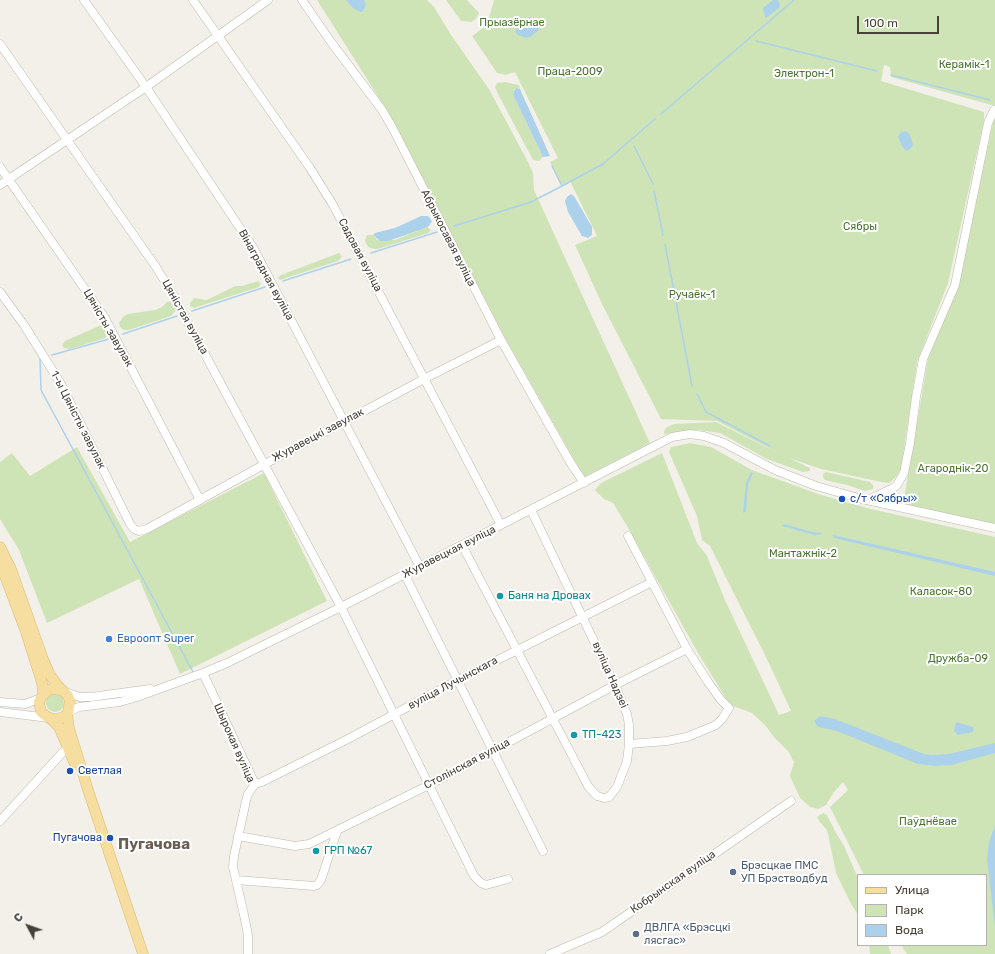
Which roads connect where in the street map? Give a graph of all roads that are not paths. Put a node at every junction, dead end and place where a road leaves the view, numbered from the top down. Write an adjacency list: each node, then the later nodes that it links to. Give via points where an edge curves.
1 (84, 0): 7 (street, Вінаградная вуліца)
2 (193, 0): 5 (street, Садовая вуліца)
3 (268, 0): 5 (street)
4 (302, 0): 14 (street, Абрыкосавая вуліца, via 392,127)
5 (218, 36): 7 (street); 15 (street, Садовая вуліца, via 333,205)
6 (0, 44): 9 (street, Цяністая вуліца)
7 (146, 87): 9 (street); 16 (street, Вінаградная вуліца, via 254,249)
8 (995, 110): 20 (street, via 988,123 955,285 922,359 904,473 893,488)
9 (68, 140): 11 (street); 17 (street, Цяністая вуліца, via 170,288)
10 (0, 167): 11 (street, Цяністы завулак)
11 (9, 180): 12 (street); 19 (street, Цяністы завулак, via 105,318)
12 (0, 186)
13 (0, 292): 24 (street, 1-ы Цяністы завулак, via 61,384 128,521)
14 (501, 340): 15 (street, Журавецкі завулак); 18 (street, Абрыкосавая вуліца)
15 (424, 379): 16 (street, Журавецкі завулак); 22 (street, Садовая вуліца)
16 (344, 421): 17 (street, Журавецкі завулак); 29 (street, Вінаградная вуліца)
17 (265, 464): 19 (street, Журавецкі завулак); 32 (street, Цяністая вуліца)
18 (584, 483): 20 (street, Журавецкая вуліца, via 672,437 690,434 704,436 735,448 782,473 816,486); 21 (street, Журавецкая вуліца)
19 (200, 500): 24 (street, Журавецкі завулак, via 148,529)
20 (868, 500): 23 (street, Журавецкая вуліца)
21 (531, 510): 22 (street, Журавецкая вуліца); 33 (street, вуліца Надзеі)
22 (500, 525): 26 (street, Журавецкая вуліца)
23 (995, 528)
24 (136, 530)
25 (628, 536): 31 (street)
26 (462, 545): 29 (street, Журавецкая вуліца); 35 (street, вуліца Надзеі)
27 (0, 548): 40 (main road, via 11,569 43,659 52,679)
28 (0, 563): 41 (main road, via 26,632 42,683)
29 (420, 567): 30 (street, Журавецкая вуліца)
30 (405, 575): 32 (street, Журавецкая вуліца); 37 (street)
31 (652, 582): 33 (street, вуліца Лучынскага); 34 (street)
32 (341, 607): 36 (street, Журавецкая вуліца); 45 (street, Цяністая вуліца)
33 (582, 616): 35 (street, вуліца Лучынскага); 38 (street, вуліца Надзеі)
34 (687, 649): 38 (street, Столінская вуліца); 48 (street, via 720,700 729,708 716,725 687,737)
35 (517, 650): 37 (street, вуліца Лучынскага); 47 (street, вуліца Надзеі)
36 (203, 673): 39 (street, Журавецкая вуліца); 51 (street, Шырокая вуліца)
37 (458, 680): 45 (street, вуліца Лучынскага); 50 (street)
38 (616, 685): 47 (street, Столінская вуліца); 48 (street, вуліца Надзеі, via 627,714)
39 (163, 688): 40 (street, Журавецкая вуліца, via 91,697 80,697); 44 (street, Журавецкая вуліца, via 137,698 84,706)
40 (63, 691): 41 (main road, via 51,689); 44 (main road, via 70,701)
41 (42, 696): 42 (street, via 25,704); 46 (main road, via 39,702 41,712)
42 (0, 702)
43 (0, 712): 46 (street)
44 (67, 712): 46 (main road, via 60,718); 53 (main road, via 69,728)
45 (395, 714): 51 (street, вуліца Лучынскага); 52 (street, Цяністая вуліца)
46 (50, 719): 49 (main road, via 59,728)
47 (552, 719): 48 (street, вуліца Надзеі, via 590,790 600,798 609,797 616,790); 50 (street, Столінская вуліца)
48 (629, 744)
49 (68, 748): 53 (main road); 55 (street)
50 (493, 750): 52 (street, Столінская вуліца); 58 (street)
51 (255, 784): 57 (street, Шырокая вуліца, via 248,794)
52 (429, 785): 56 (street, Столінская вуліца); 59 (street, Цяністая вуліца, via 476,879 486,885)
53 (86, 786): 61 (main road)
54 (791, 801): 63 (street, Кобрынская вуліца, via 602,932)
55 (0, 821)
56 (337, 831): 57 (street, Столінская вуліца, via 300,846); 60 (street, via 317,885)
57 (238, 836): 60 (street, Шырокая вуліца, via 233,867)
58 (543, 851)
59 (508, 879)
60 (236, 880): 62 (street, Шырокая вуліца, via 246,925)
61 (143, 954)
62 (248, 954)
63 (550, 954)

